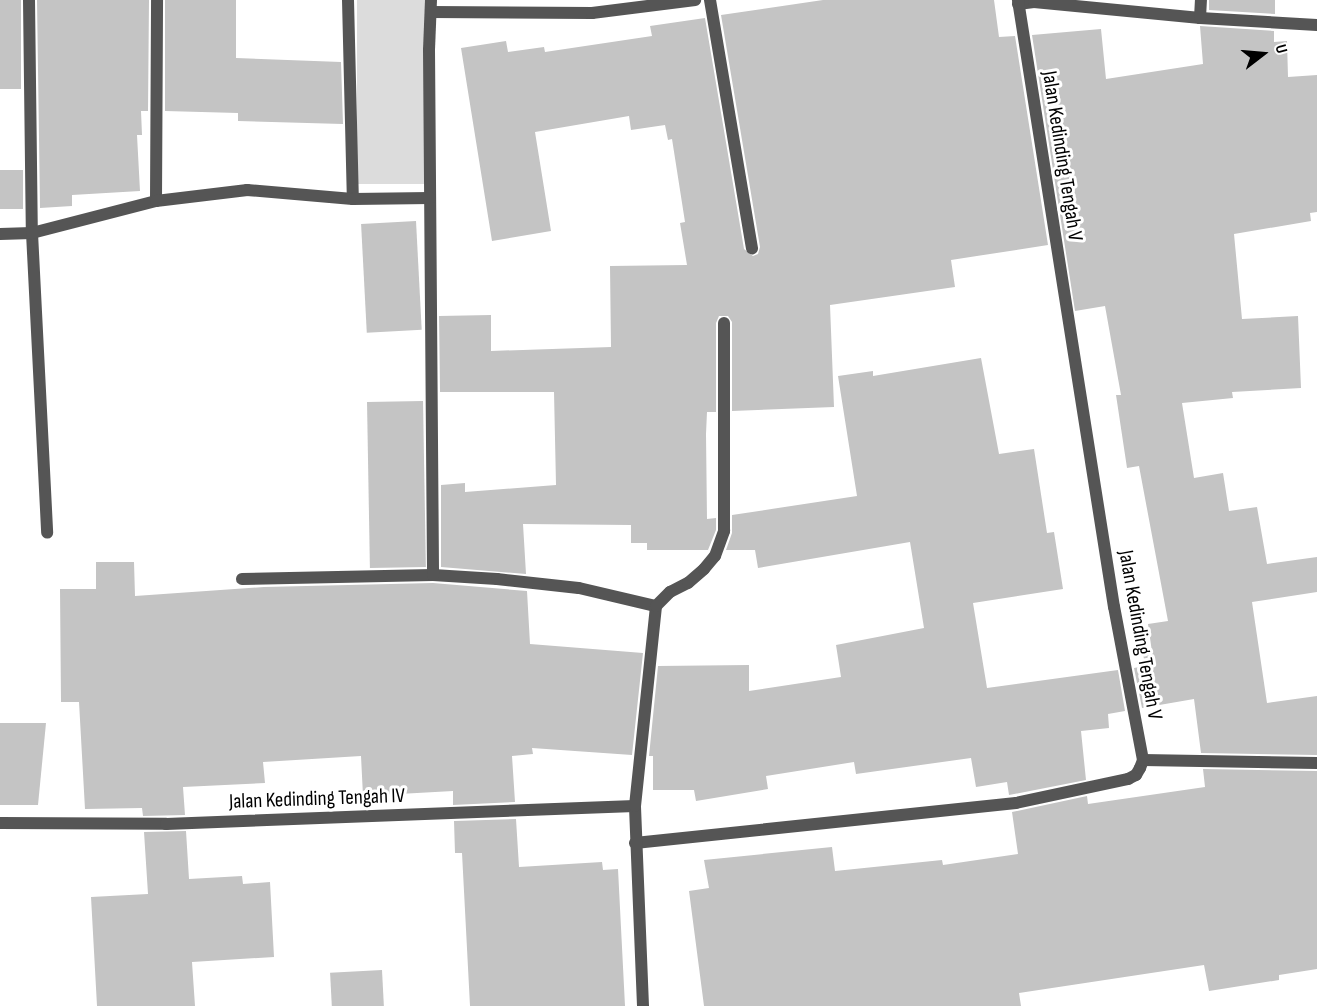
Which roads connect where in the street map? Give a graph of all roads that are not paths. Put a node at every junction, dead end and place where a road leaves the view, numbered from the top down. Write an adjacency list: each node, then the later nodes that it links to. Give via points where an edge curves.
1 (29, 0): 15 (street)
2 (157, 0): 14 (street)
3 (348, 0): 13 (street)
4 (694, 0): 9 (street)
5 (710, 0): 17 (street)
6 (1201, 0): 10 (street)
7 (1018, 2): 10 (street); 23 (street, Jalan Kedinding Tengah V, via 1114,607)
8 (431, 6): 9 (street); 12 (street)
9 (593, 6)
10 (1200, 18): 11 (street)
11 (1317, 25)
12 (430, 198): 13 (street); 20 (street)
13 (353, 199): 14 (street, via 247,190)
14 (156, 201): 15 (street)
15 (32, 233): 16 (street); 19 (street)
16 (0, 234)
17 (752, 248)
18 (724, 323): 22 (street, via 724,531 715,556 704,569)
19 (46, 533)
20 (433, 575): 21 (street); 22 (street, via 579,588)
21 (242, 579)
22 (656, 606): 25 (street)
23 (1143, 760): 24 (street); 27 (street, via 1136,775 1128,779 1016,803)
24 (1317, 764)
25 (635, 806): 26 (street, Jalan Kedinding Tengah IV, via 166,824); 27 (street)
26 (0, 823)
27 (635, 843): 28 (street)
28 (643, 1006)

